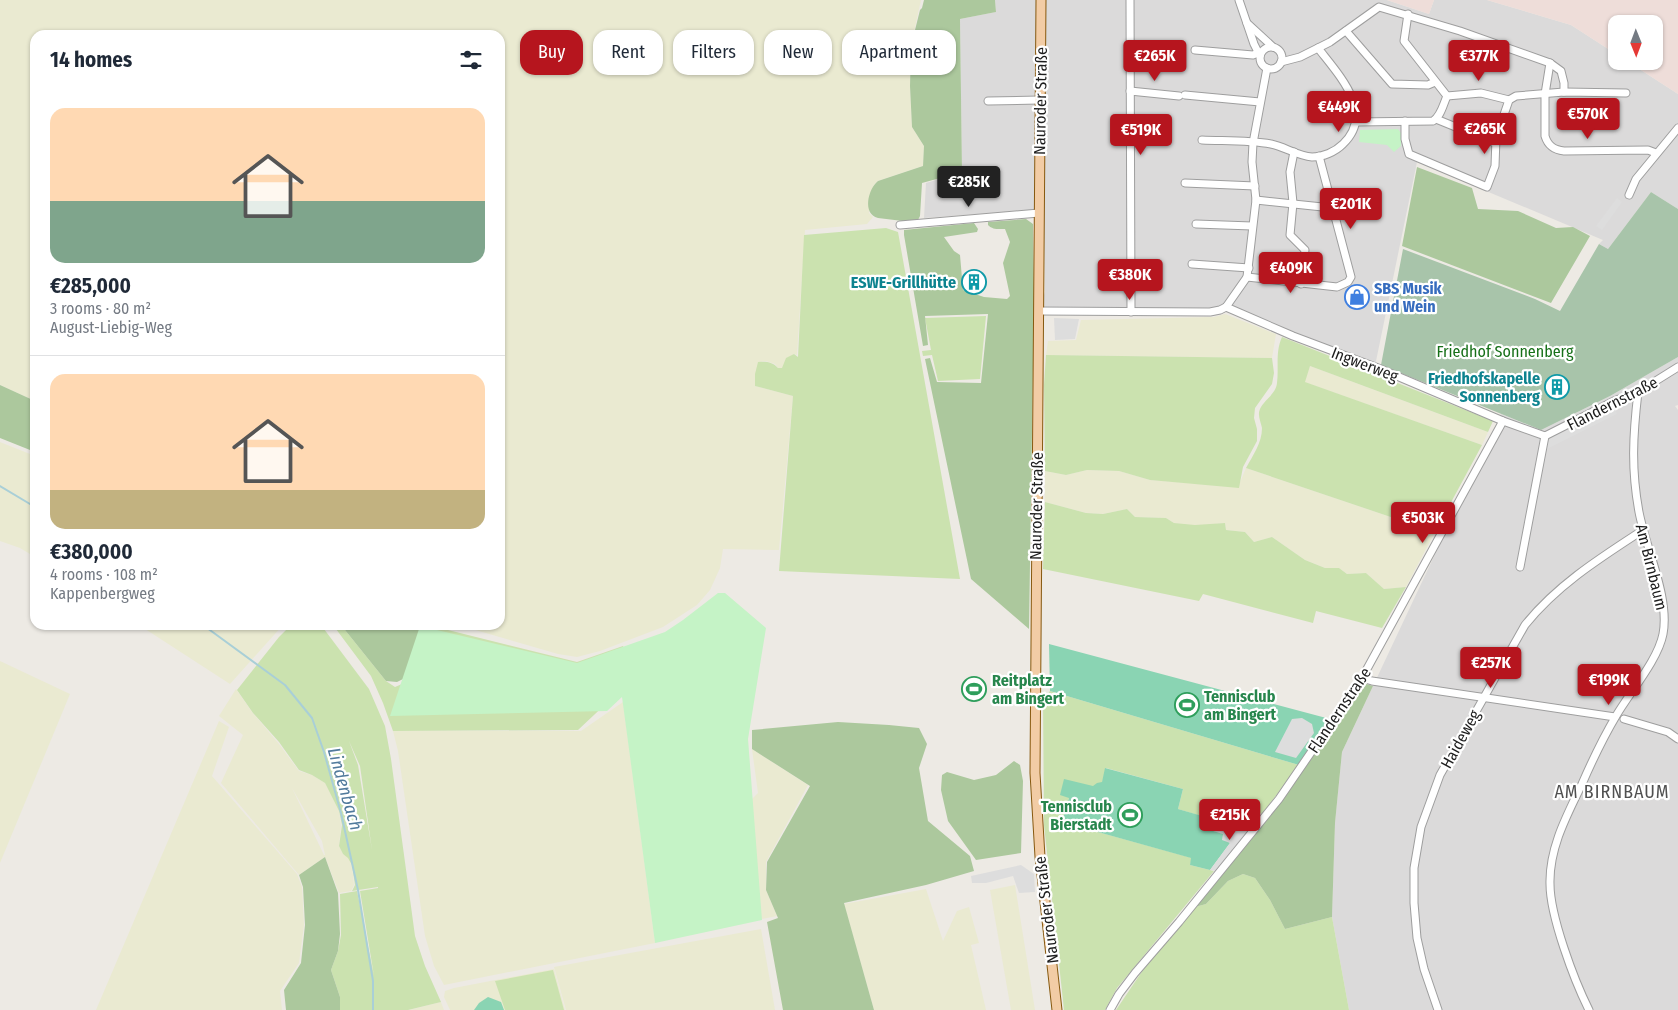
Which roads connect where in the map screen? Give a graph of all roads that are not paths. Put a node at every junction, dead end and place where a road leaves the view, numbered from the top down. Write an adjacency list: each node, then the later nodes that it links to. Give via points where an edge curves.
1 (1041, 0): 20 (main road, Nauroder Straße)
2 (1130, 0): 15 (street)
3 (1238, 0): 5 (street)
4 (1408, 14): 6 (street, via 1380,7); 12 (street); 14 (street, via 1404,41)
5 (1246, 22): 7 (street); 10 (street)
6 (1346, 31): 8 (street); 14 (street, via 1392,84 1428,85)
7 (1273, 47): 10 (street, via 1266,48); 11 (street, via 1281,52)
8 (1318, 48): 11 (street); 26 (street, via 1353,97)
9 (1195, 50): 10 (street)
10 (1259, 55): 13 (street)
11 (1282, 62): 13 (street, via 1274,68)
12 (1550, 63): 16 (street, via 1561,71); 18 (street)
13 (1267, 68): 23 (street)
14 (1435, 82): 19 (street)
15 (1130, 91): 23 (street); 50 (street)
16 (1564, 92): 17 (street); 18 (street)
17 (1626, 93)
18 (1545, 94): 21 (street, via 1516,96); 32 (street, via 1546,142 1556,151 1648,150)
19 (1446, 96): 21 (street, via 1481,93); 24 (street)
20 (1039, 100): 22 (street); 40 (main road, Nauroder Straße)
21 (1509, 100): 30 (street)
22 (988, 101)
23 (1260, 102): 29 (street)
24 (1436, 119): 25 (street); 30 (street)
25 (1405, 121): 26 (street); 30 (street, via 1409,154 1487,187 1495,166)
26 (1356, 122): 33 (street, via 1346,142)
27 (1678, 128): 32 (street)
28 (1202, 140): 29 (street)
29 (1253, 143): 31 (street); 35 (street)
30 (1495, 143)
31 (1294, 152): 33 (street); 38 (street, via 1290,172)
32 (1656, 153): 36 (street)
33 (1319, 156): 39 (street)
34 (1185, 183): 35 (street)
35 (1255, 186): 37 (street)
36 (1628, 195)
37 (1256, 200): 38 (street); 43 (street)
38 (1293, 203): 39 (street); 47 (street, via 1290,235 1304,250)
39 (1332, 208): 47 (street, via 1351,277 1337,287)
40 (1039, 213): 42 (street); 49 (main road, Nauroder Straße)
41 (1196, 224): 43 (street)
42 (900, 225)
43 (1252, 226): 45 (street)
44 (1192, 264): 45 (street)
45 (1249, 268): 46 (street)
46 (1247, 277): 47 (street); 48 (street)
47 (1301, 284)
48 (1226, 307): 50 (street, via 1210,312); 53 (street, Ingwerweg)
49 (1039, 311): 50 (street); 62 (main road, Nauroder Straße, via 1035,772 1040,857)
50 (1131, 312)
51 (1678, 367): 52 (street, Flandernstraße)
52 (1638, 392): 54 (street, Flandernstraße); 55 (street, Am Birnbaum, via 1633,429 1633,473)
53 (1503, 421): 54 (street); 57 (street, Flandernstraße)
54 (1545, 436): 56 (street)
55 (1643, 530): 58 (street, Haideweg, via 1562,586 1541,605 1525,625); 59 (street, Am Birnbaum, via 1662,597 1665,615 1663,634 1659,648)
56 (1520, 567)
57 (1362, 678): 58 (street); 63 (street, Flandernstraße, via 1279,799 1118,994)
58 (1483, 699): 59 (street); 64 (street, Haideweg, via 1429,801 1414,868 1417,938)
59 (1615, 717): 65 (street, Am Birnbaum, via 1566,816 1553,854 1550,884 1552,907 1582,998)
60 (1624, 719): 61 (street, via 1668,732)
61 (1678, 739)
62 (1057, 1010)
63 (1110, 1010)
64 (1438, 1010)
65 (1589, 1010)

